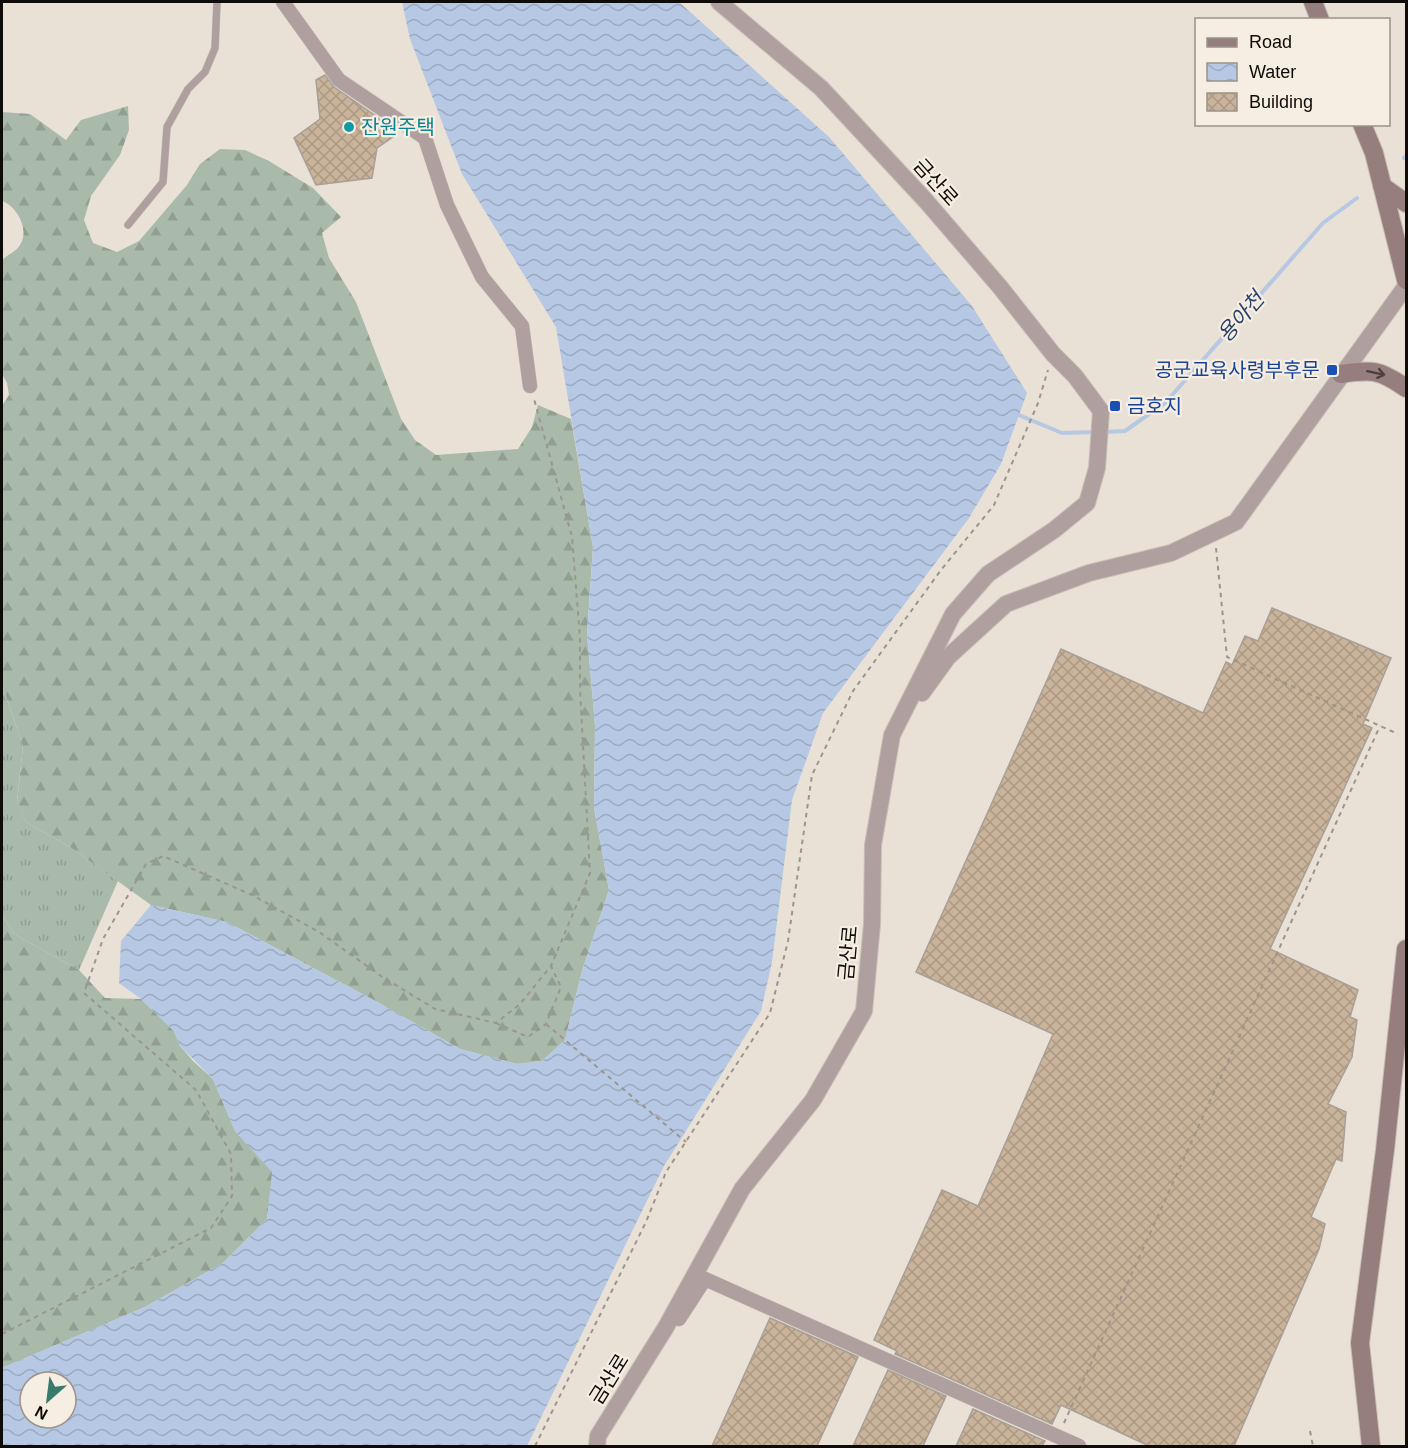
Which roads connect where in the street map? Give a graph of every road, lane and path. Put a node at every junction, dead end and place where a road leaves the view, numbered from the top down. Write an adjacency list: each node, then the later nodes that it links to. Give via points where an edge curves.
1 (217, 2): 9 (lane, via 215,48 205,72 188,89 167,127 163,182)
2 (283, 2): 14 (street, via 339,80 425,138 447,205 482,277 522,326)
3 (719, 2): 12 (street, 금산로, via 821,88 926,201)
4 (1313, 2): 5 (main road)
5 (1319, 18)
6 (1363, 126): 7 (main road)
7 (1382, 186): 8 (main road); 10 (main road)
8 (1407, 203)
9 (128, 225)
10 (1407, 280)
11 (1407, 286): 13 (street)
12 (1053, 354): 19 (street, 금산로, via 1101,411 1097,468 1087,503 988,574 953,614); 24 (path, via 1038,403 994,505 853,691 812,775 788,941 770,1013)
13 (1341, 374): 15 (main road, one-way to 15, via 1377,371); 16 (street, via 1236,522)
14 (530, 386): 21 (path, via 572,537 590,873)
15 (1407, 388)
16 (1214, 532): 17 (path, via 1227,657); 19 (street, via 1171,553 1089,573 1006,604 948,657)
17 (1380, 726): 18 (path); 28 (path)
18 (1398, 734)
19 (892, 735): 26 (street, 금산로, via 873,845 872,924 864,1011 813,1100 742,1189 666,1327)
20 (1407, 949): 33 (main road, via 1360,1343)
21 (551, 966): 22 (path, via 520,1004); 23 (path, via 561,987)
22 (496, 1023): 23 (path, via 528,1037); 25 (path, via 435,1009 319,932 252,895 163,856 146,864 104,939 84,993 196,1090 231,1154 231,1196 212,1228)
23 (546, 1024): 24 (path)
24 (686, 1142): 29 (path, via 666,1172 646,1222)
25 (2, 1334)
26 (614, 1410): 28 (street, via 635,1391 705,1279); 30 (street, 금산로, via 598,1436)
27 (1310, 1431): 32 (path)
28 (1056, 1442): 31 (street)
29 (535, 1446)
30 (597, 1446)
31 (1079, 1446)
32 (1313, 1446)
33 (1371, 1446)

